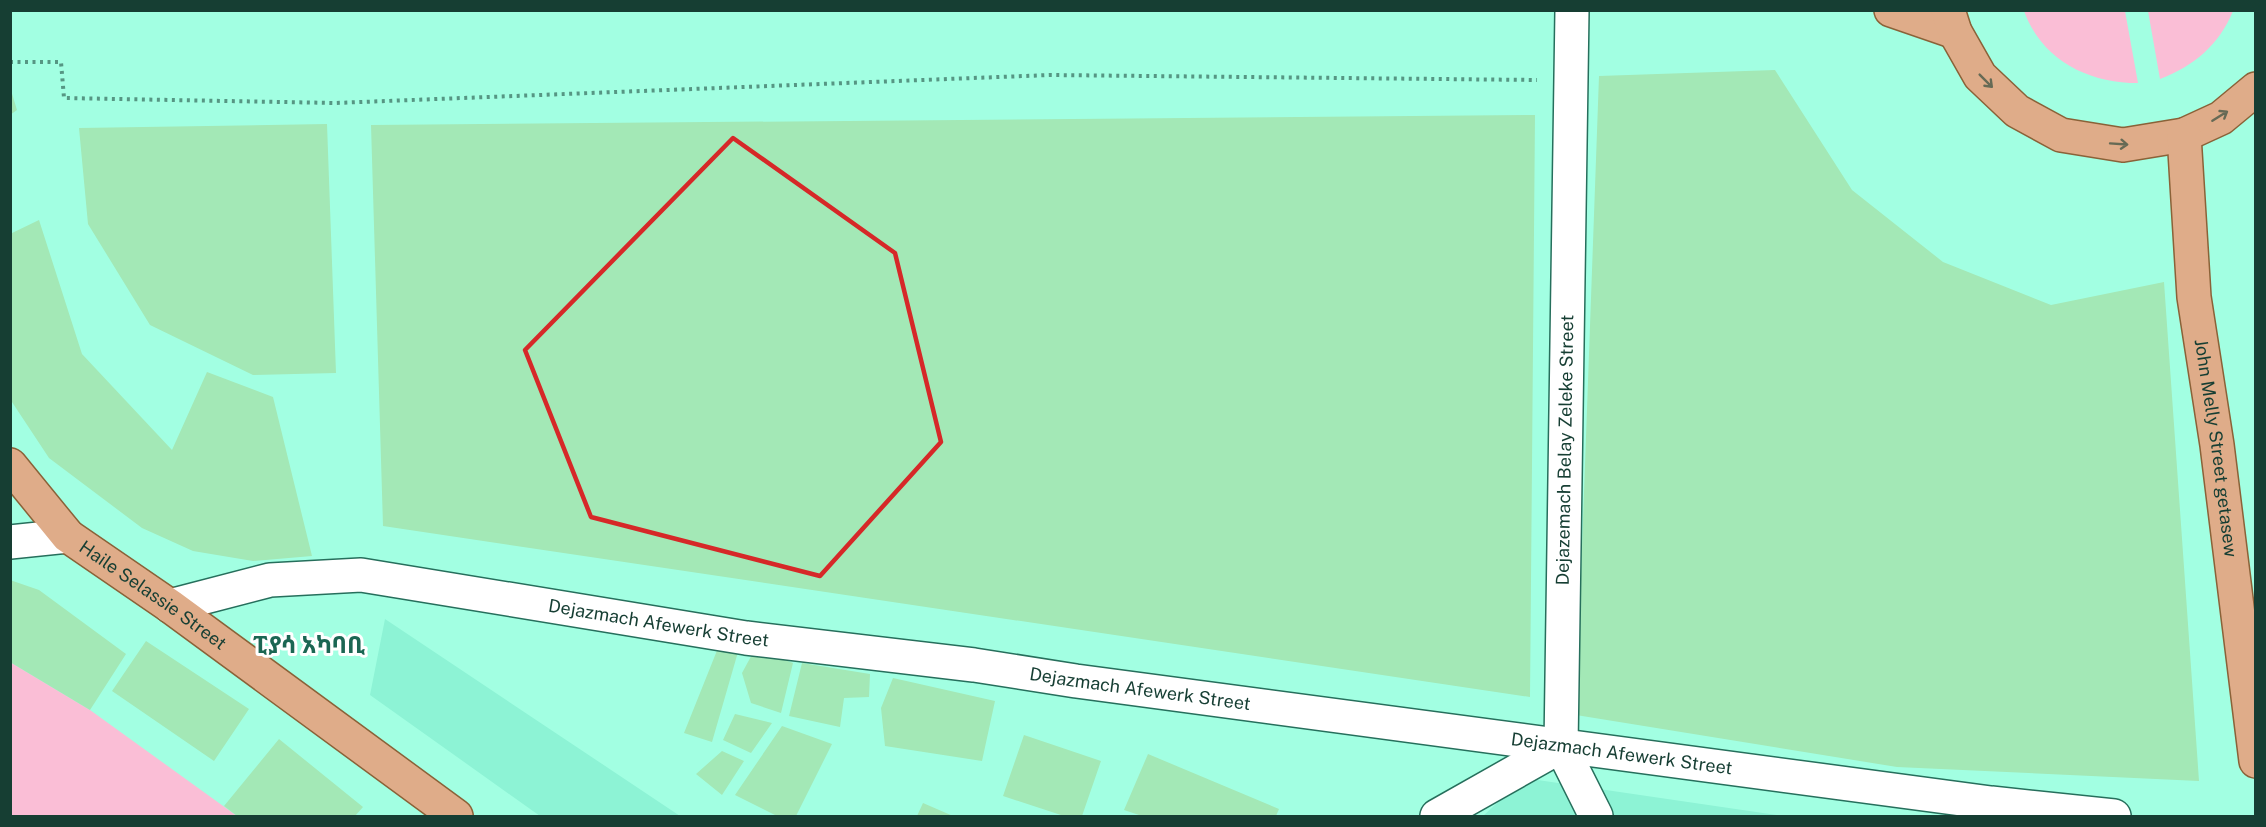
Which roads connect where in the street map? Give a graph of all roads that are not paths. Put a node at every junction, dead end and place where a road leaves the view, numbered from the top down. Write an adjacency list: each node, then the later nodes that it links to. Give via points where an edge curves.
1 (1572, 10): 10 (street, Dejazemach Belay Zeleke Street)
2 (1891, 10): 3 (main road)
3 (1952, 21): 5 (main road, one-way to 5, via 1980,76 2017,111 2061,135 2123,145)
4 (2255, 92): 5 (main road, one-way to 4, via 2221,118)
5 (2184, 135): 11 (main road, John Melly Street getasew, via 2194,297 2217,445)
6 (10, 465): 7 (main road, Haile Selassie Street)
7 (68, 536): 8 (street); 9 (main road, Haile Selassie Street)
8 (10, 542)
9 (170, 606): 10 (street, Dejazmach Afewerk Street, via 270,580 361,575 746,638 974,665); 12 (main road, Haile Selassie Street)
10 (1561, 746): 13 (street); 14 (street); 15 (street, Dejazmach Afewerk Street, via 1991,804)
11 (2256, 761)
12 (456, 816)
13 (1437, 816)
14 (1596, 816)
15 (2114, 816)

